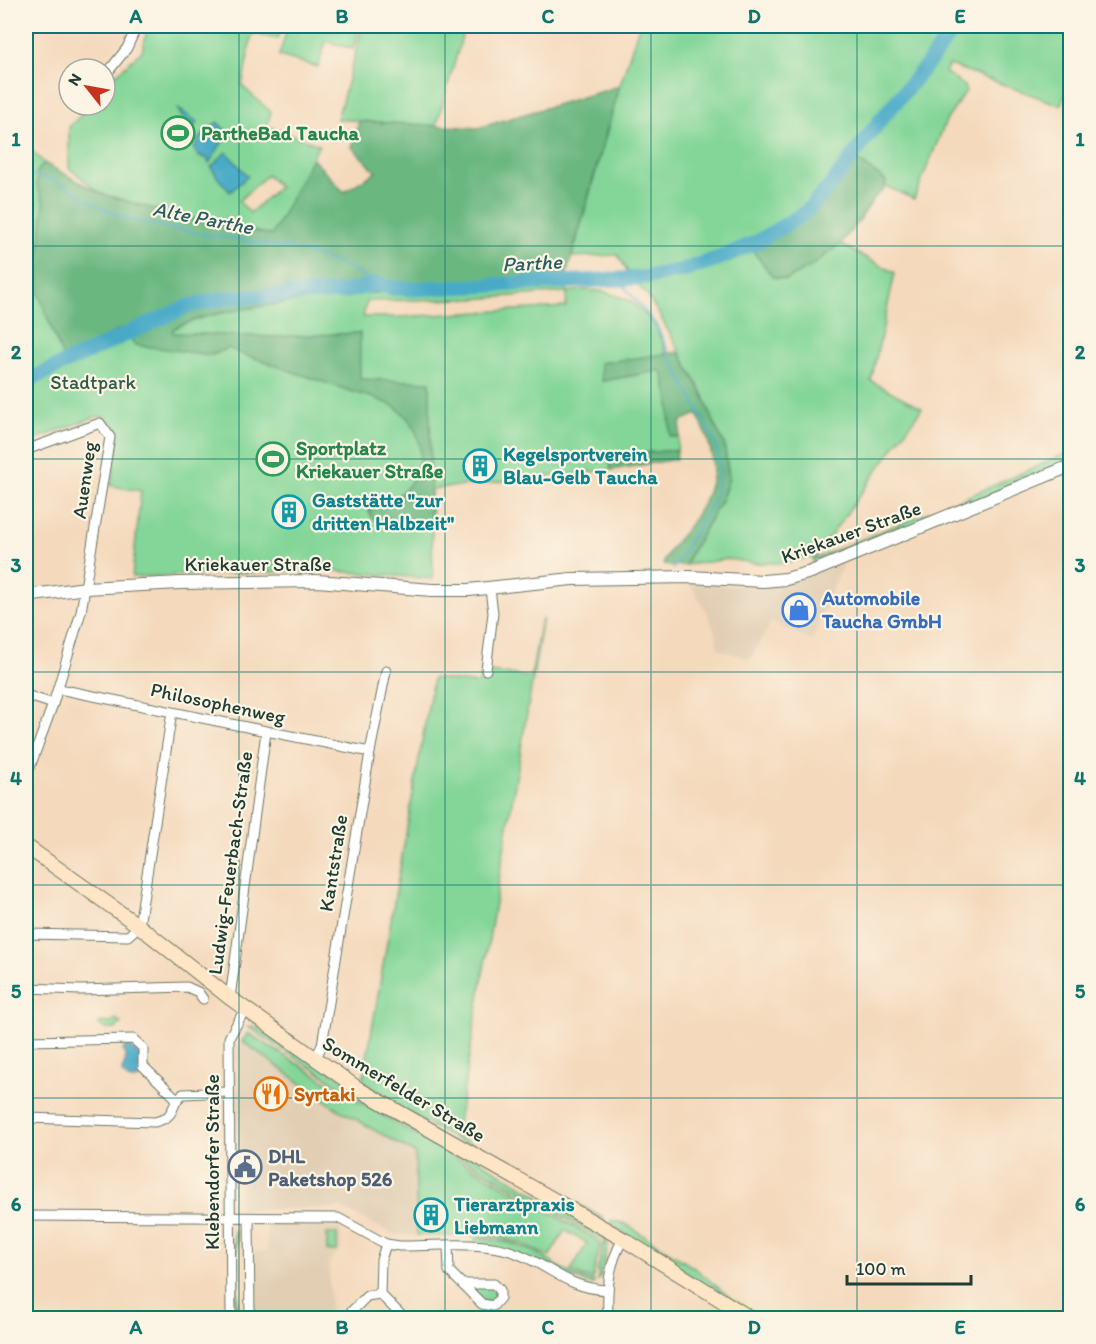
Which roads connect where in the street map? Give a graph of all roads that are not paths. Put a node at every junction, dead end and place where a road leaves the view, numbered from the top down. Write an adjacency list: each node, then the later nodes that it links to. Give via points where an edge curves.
1 (137, 26): 2 (street)
2 (117, 61)
3 (26, 450): 5 (street, Auenweg, via 100,423 110,437)
4 (1071, 466): 6 (street, Kriekauer Straße, via 786,579 572,579)
5 (86, 588): 6 (street, Kriekauer Straße, via 317,581 432,590); 7 (street, Kriekauer Straße); 10 (street)
6 (490, 589): 8 (street, via 493,613)
7 (26, 596)
8 (486, 670)
9 (386, 671): 15 (street, Kantstraße)
10 (58, 689): 12 (street); 13 (street, Philosophenweg)
11 (26, 694): 12 (street)
12 (53, 704): 16 (street)
13 (172, 712): 14 (street, Philosophenweg); 18 (street)
14 (266, 732): 15 (street, Philosophenweg); 21 (street, Ludwig-Feuerbach-Straße)
15 (370, 752): 25 (street, Kantstraße, via 322,1045)
16 (26, 778)
17 (26, 846): 18 (main road, Sommerfelder Straße)
18 (139, 926): 19 (street, via 128,936); 21 (main road, Sommerfelder Straße)
19 (26, 934)
20 (26, 988): 22 (street, via 185,987)
21 (230, 998): 23 (main road, Sommerfelder Straße)
22 (203, 999)
23 (245, 1009): 25 (main road, Sommerfelder Straße); 26 (street, Klebendorfer Straße, via 230,1038)
24 (26, 1041): 27 (street, via 133,1039 143,1048 143,1066)
25 (315, 1059): 32 (main road, Sommerfelder Straße, via 360,1090)
26 (228, 1092): 27 (street, via 186,1093); 30 (street, Klebendorfer Straße)
27 (177, 1098): 28 (street, via 171,1113 155,1122)
28 (26, 1118)
29 (26, 1216): 30 (street)
30 (230, 1217): 31 (street); 38 (street, Klebendorfer Straße)
31 (249, 1218): 33 (street, via 338,1218); 39 (street, Klebendorfer Straße)
32 (622, 1239): 36 (street, via 610,1264); 43 (main road, Sommerfelder Straße)
33 (386, 1244): 34 (street); 37 (street, via 381,1260)
34 (448, 1246): 35 (street, via 448,1271); 36 (street, via 501,1248 527,1257 581,1287)
35 (462, 1284)
36 (606, 1290): 42 (street)
37 (380, 1294): 40 (street, via 367,1296); 41 (street)
38 (231, 1318)
39 (250, 1318)
40 (345, 1318)
41 (405, 1318)
42 (608, 1318)
43 (750, 1318)

